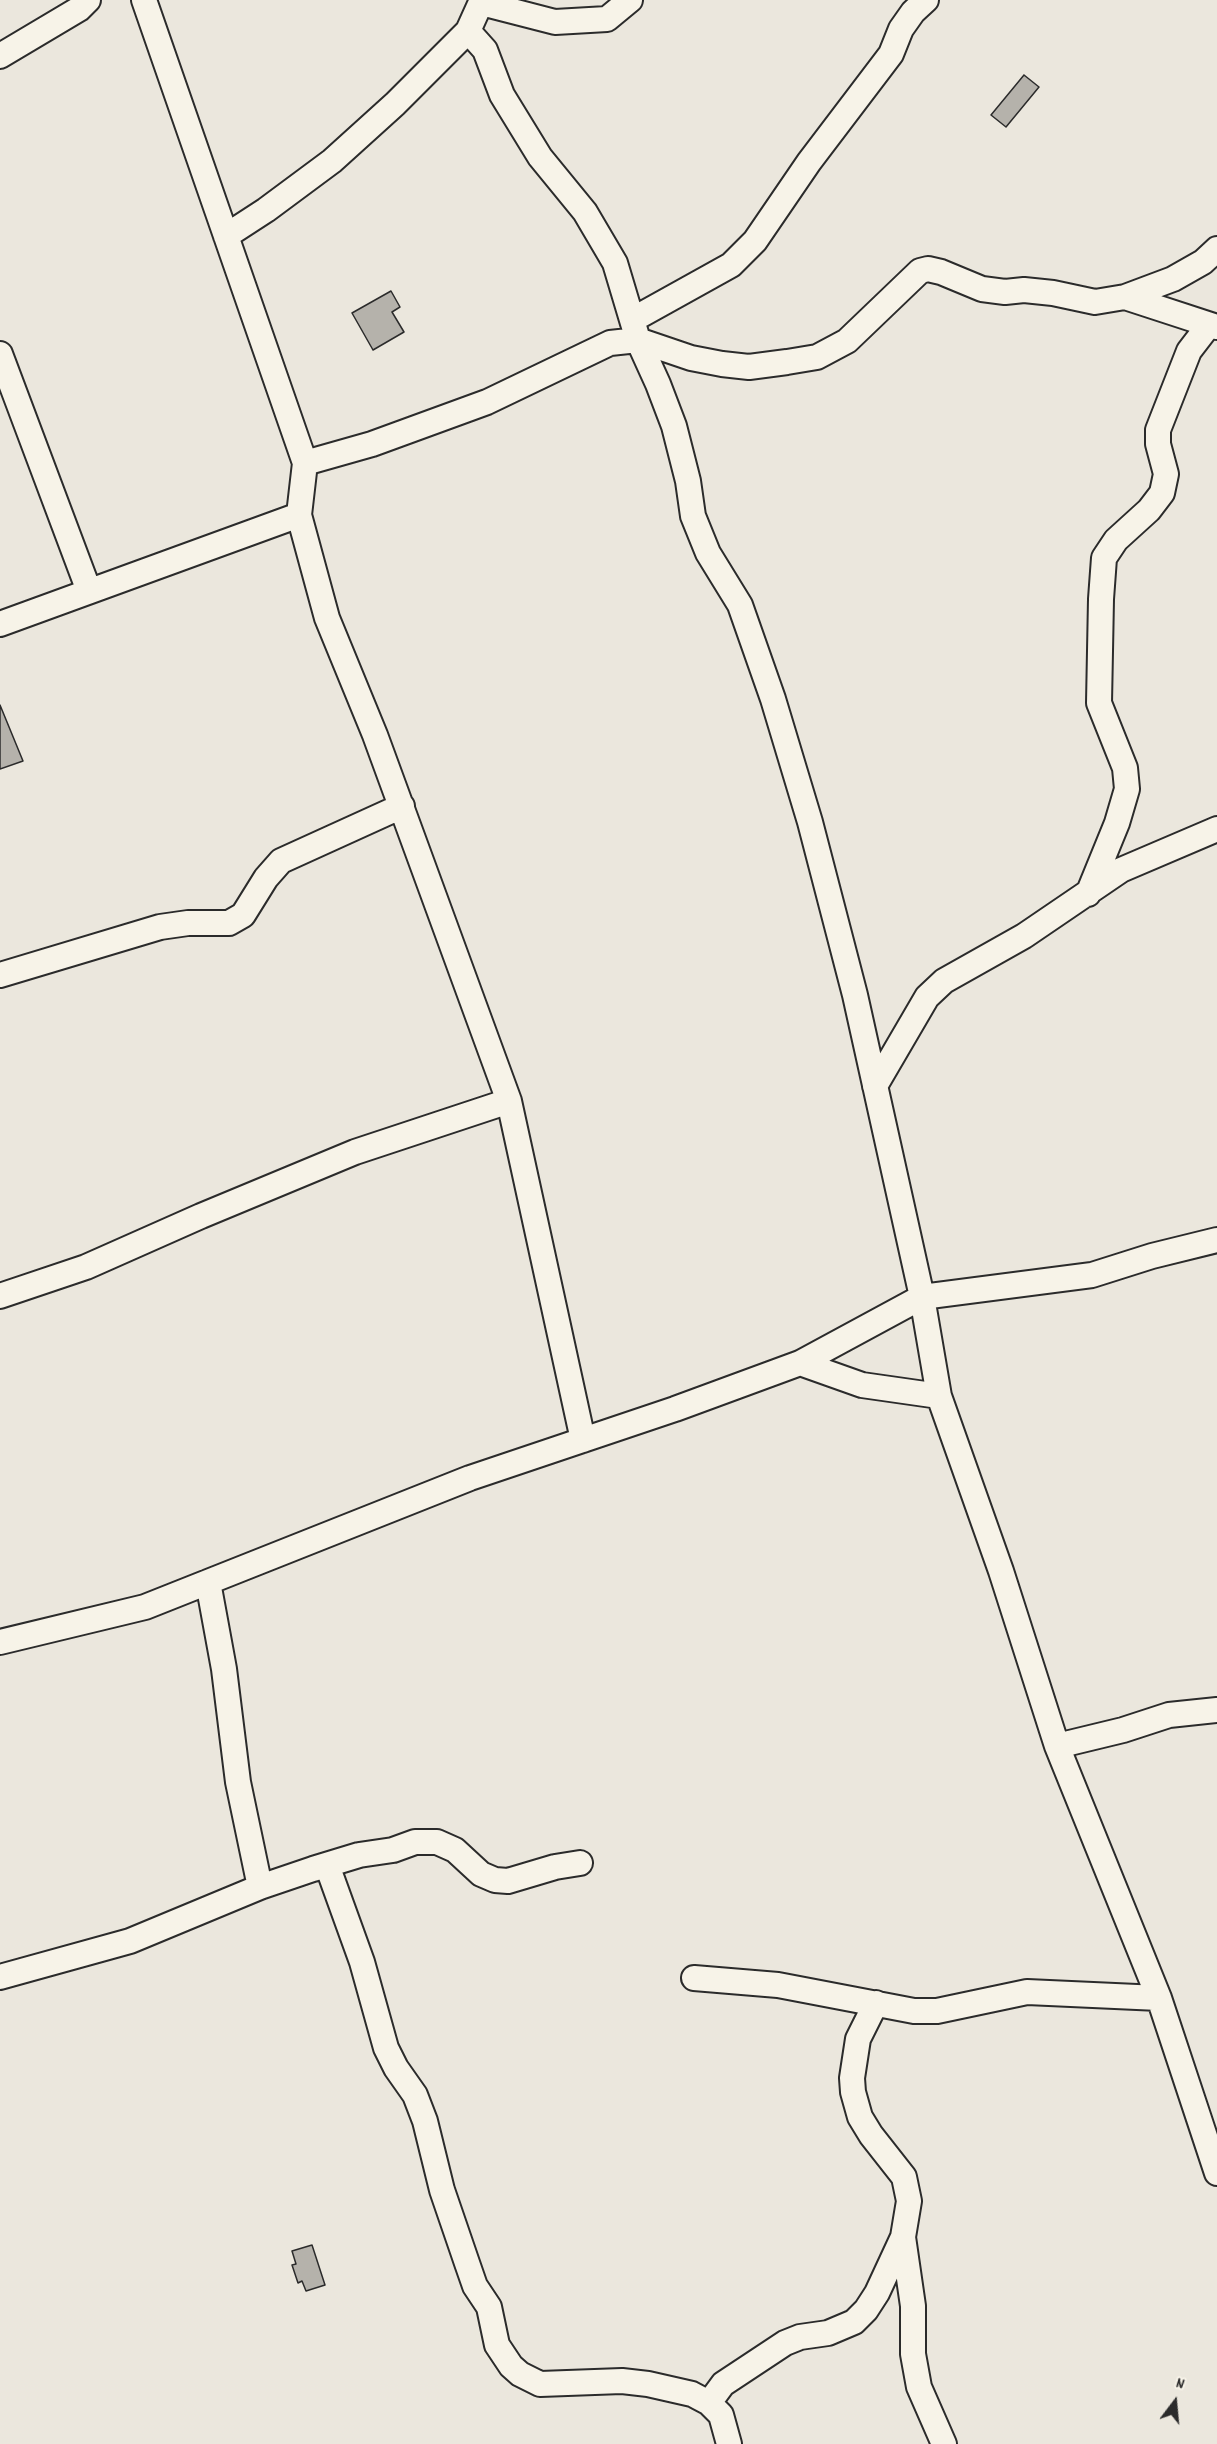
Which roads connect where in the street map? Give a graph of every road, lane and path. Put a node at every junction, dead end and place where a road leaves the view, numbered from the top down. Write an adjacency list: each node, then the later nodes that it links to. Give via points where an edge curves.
1 (88, 0): 7 (street)
2 (144, 0): 8 (street)
3 (630, 0): 5 (street, via 608,19 555,22)
4 (926, 0): 12 (street, via 913,12 891,54 755,241 731,265)
5 (481, 2): 6 (street)
6 (468, 31): 8 (street, via 332,160); 12 (street, via 484,50 502,95 540,157 585,212 615,263)
7 (0, 56)
8 (226, 236): 14 (street)
9 (1217, 249): 10 (street, via 1173,279)
10 (1125, 297): 11 (street); 12 (street, via 1095,302 1053,293 982,289 928,269 920,271 847,341 817,357 749,368 691,358)
11 (1213, 326): 20 (street, via 1190,351 1158,430 1166,474 1162,493 1116,540 1104,558 1099,703 1125,768 1127,789)
12 (635, 330): 14 (street, via 487,402 372,444); 22 (street, via 674,426 693,516 708,553 740,605 773,699 810,822)
13 (0, 354): 16 (street)
14 (305, 463): 15 (street)
15 (298, 515): 16 (street); 18 (street, via 327,618)
16 (89, 591): 17 (street)
17 (0, 624)
18 (402, 806): 21 (street, via 281,861 243,915 229,923 188,922 160,927); 23 (street)
19 (1217, 830): 20 (street, via 1121,870)
20 (1088, 894): 22 (street, via 944,981 927,997)
21 (0, 975)
22 (875, 1086): 26 (street)
23 (509, 1101): 25 (street, via 355,1152 86,1268); 29 (street)
24 (1217, 1240): 26 (street, via 1092,1275)
25 (0, 1296)
26 (922, 1297): 27 (street); 28 (street)
27 (800, 1363): 28 (street, via 862,1385); 29 (street)
28 (939, 1396): 33 (street)
29 (583, 1440): 30 (street, via 470,1478)
30 (208, 1582): 31 (street, via 145,1607); 36 (street, via 238,1782)
31 (0, 1642)
32 (1217, 1710): 33 (street, via 1169,1715)
33 (1058, 1746): 39 (street)
34 (580, 1863): 35 (street, via 508,1881 495,1880 480,1874 455,1850 427,1840)
35 (327, 1864): 36 (street); 43 (street, via 362,1962 386,2048 415,2095 472,2279 489,2307 497,2345 511,2366 540,2384 622,2381 692,2394)
36 (260, 1887): 37 (street, via 130,1941)
37 (0, 1977)
38 (694, 1978): 40 (street, via 778,1985)
39 (1159, 1998): 40 (street, via 1028,1992 937,2011); 41 (street)
40 (876, 2003): 42 (street, via 858,2038 853,2092 860,2117 904,2177 909,2201)
41 (1217, 2173)
42 (903, 2237): 43 (street, via 877,2293 854,2322 800,2337 771,2350 723,2384); 45 (street, via 919,2387)
43 (709, 2403): 44 (street, via 721,2415)
44 (729, 2444)
45 (944, 2444)

